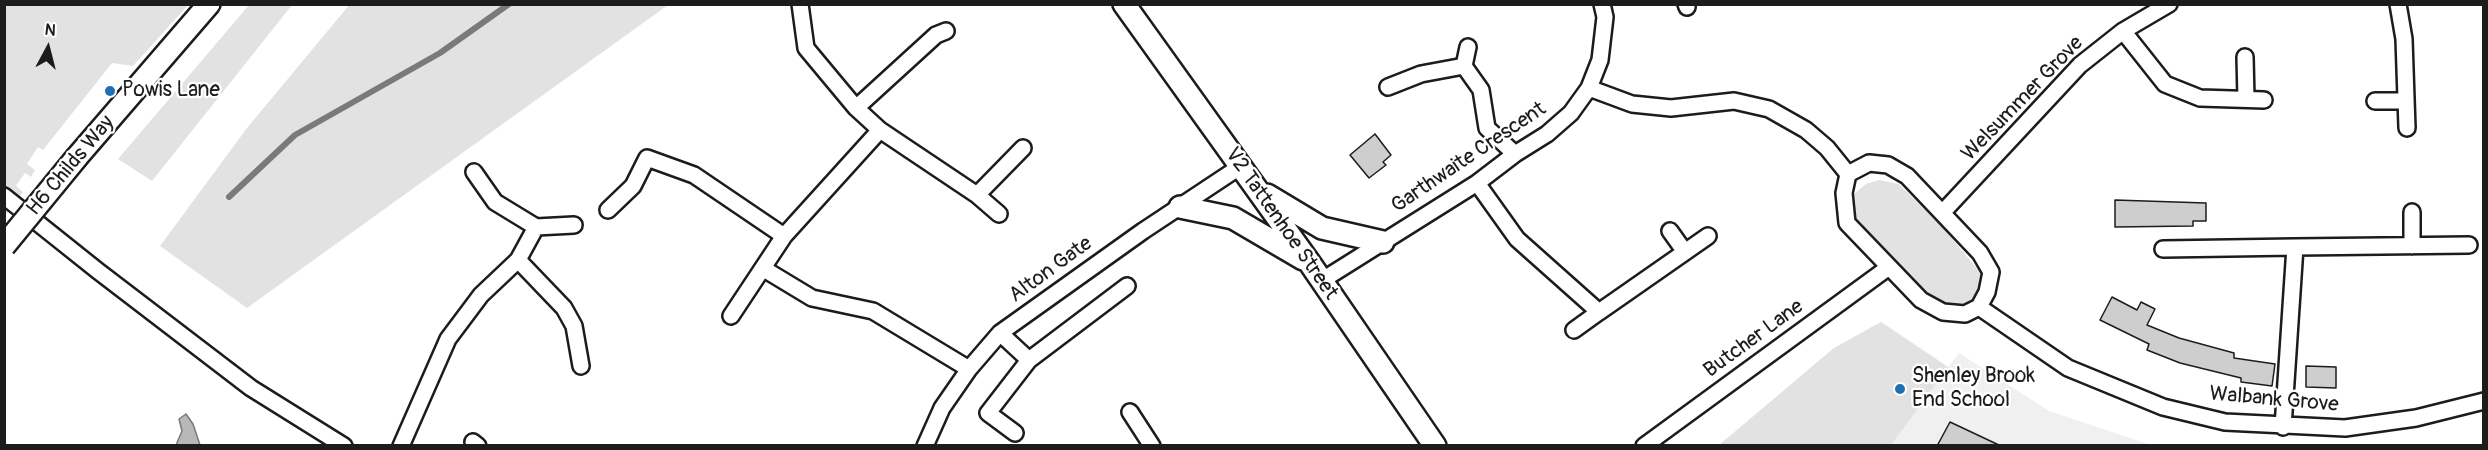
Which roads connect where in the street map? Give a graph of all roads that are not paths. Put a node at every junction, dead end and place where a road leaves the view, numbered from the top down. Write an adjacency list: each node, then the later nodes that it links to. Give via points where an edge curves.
1 (209, 4): 42 (street, H6 Childs Way, bridge)
2 (800, 4): 18 (street, via 806,48)
3 (1124, 4): 23 (street, V2 Tattenhoe Street)
4 (1602, 4): 13 (street, Garthwaite Crescent, via 1605,17 1600,60)
5 (2169, 4): 8 (street, Welsummer Grove)
6 (2398, 4): 17 (street, via 2404,39)
7 (946, 31): 18 (street, via 936,35)
8 (2122, 31): 14 (street, via 2165,84 2200,98); 32 (street, Welsummer Grove, via 2062,82)
9 (1468, 47): 11 (street)
10 (2245, 57): 14 (street)
11 (1464, 66): 12 (street, via 1420,74); 22 (street, via 1481,90 1487,128)
12 (1388, 87)
13 (1589, 88): 22 (street, Garthwaite Crescent, via 1571,113); 25 (street, via 1632,104 1671,108 1734,101 1769,109 1806,130)
14 (2246, 99): 15 (street)
15 (2264, 100)
16 (2375, 101): 17 (street)
17 (2406, 101): 19 (street)
18 (856, 108): 20 (street)
19 (2407, 129)
20 (880, 130): 28 (street); 38 (street)
21 (1023, 148): 28 (street)
22 (1515, 154): 26 (street, Garthwaite Crescent)
23 (1241, 166): 27 (street, V2 Tattenhoe Street); 30 (street, Alton Gate)
24 (474, 172): 36 (street, via 495,202)
25 (1848, 174): 32 (street, via 1869,163 1888,165 1907,176); 49 (street, via 1844,193 1847,223)
26 (1477, 183): 40 (street, Garthwaite Crescent); 54 (street, via 1517,239)
27 (1258, 190): 40 (street, via 1322,228); 48 (street, V2 Tattenhoe Street)
28 (977, 195): 34 (street)
29 (4, 196): 65 (street, via 251,388)
30 (1180, 207): 48 (street, via 1233,218); 57 (street, Alton Gate)
31 (608, 210): 38 (street, via 633,186 647,158 694,175)
32 (1943, 212): 53 (street, via 1980,253 1991,272 1987,292)
33 (2412, 212): 43 (street)
34 (999, 214)
35 (574, 225): 36 (street)
36 (536, 227): 47 (street)
37 (1670, 231): 46 (street)
38 (784, 236): 50 (street)
39 (1708, 236): 46 (street)
40 (1383, 242): 51 (street, Garthwaite Crescent)
41 (2469, 245): 43 (street)
42 (4, 246)
43 (2412, 246): 44 (street)
44 (2295, 248): 45 (street); 63 (street)
45 (2163, 249)
46 (1685, 252): 54 (street)
47 (518, 260): 59 (street, via 564,308 574,326); 66 (street, via 481,296 447,339)
48 (1309, 262): 51 (street, V2 Tattenhoe Street)
49 (1888, 267): 53 (street, via 1921,300 1943,312 1965,314); 70 (street, Butcher Lane)
50 (764, 269): 55 (street); 60 (street, via 812,298 873,311)
51 (1321, 281): 69 (street, V2 Tattenhoe Street)
52 (1127, 286): 58 (street)
53 (1978, 307): 63 (street, Walbank Grove, via 2068,369 2163,407 2225,422)
54 (1599, 312): 56 (street)
55 (731, 316)
56 (1574, 330)
57 (1000, 333): 58 (street); 60 (street, Alton Gate)
58 (1029, 360): 64 (street, via 988,413)
59 (581, 366)
60 (969, 369): 67 (street, Alton Gate, via 942,408)
61 (2484, 401): 63 (street, Walbank Grove, via 2416,418 2345,428)
62 (1130, 412): 68 (street)
63 (2283, 427)
64 (1015, 433)
65 (344, 446)
66 (401, 446)
67 (925, 446)
68 (1152, 446)
69 (1435, 446)
70 (1644, 446)

